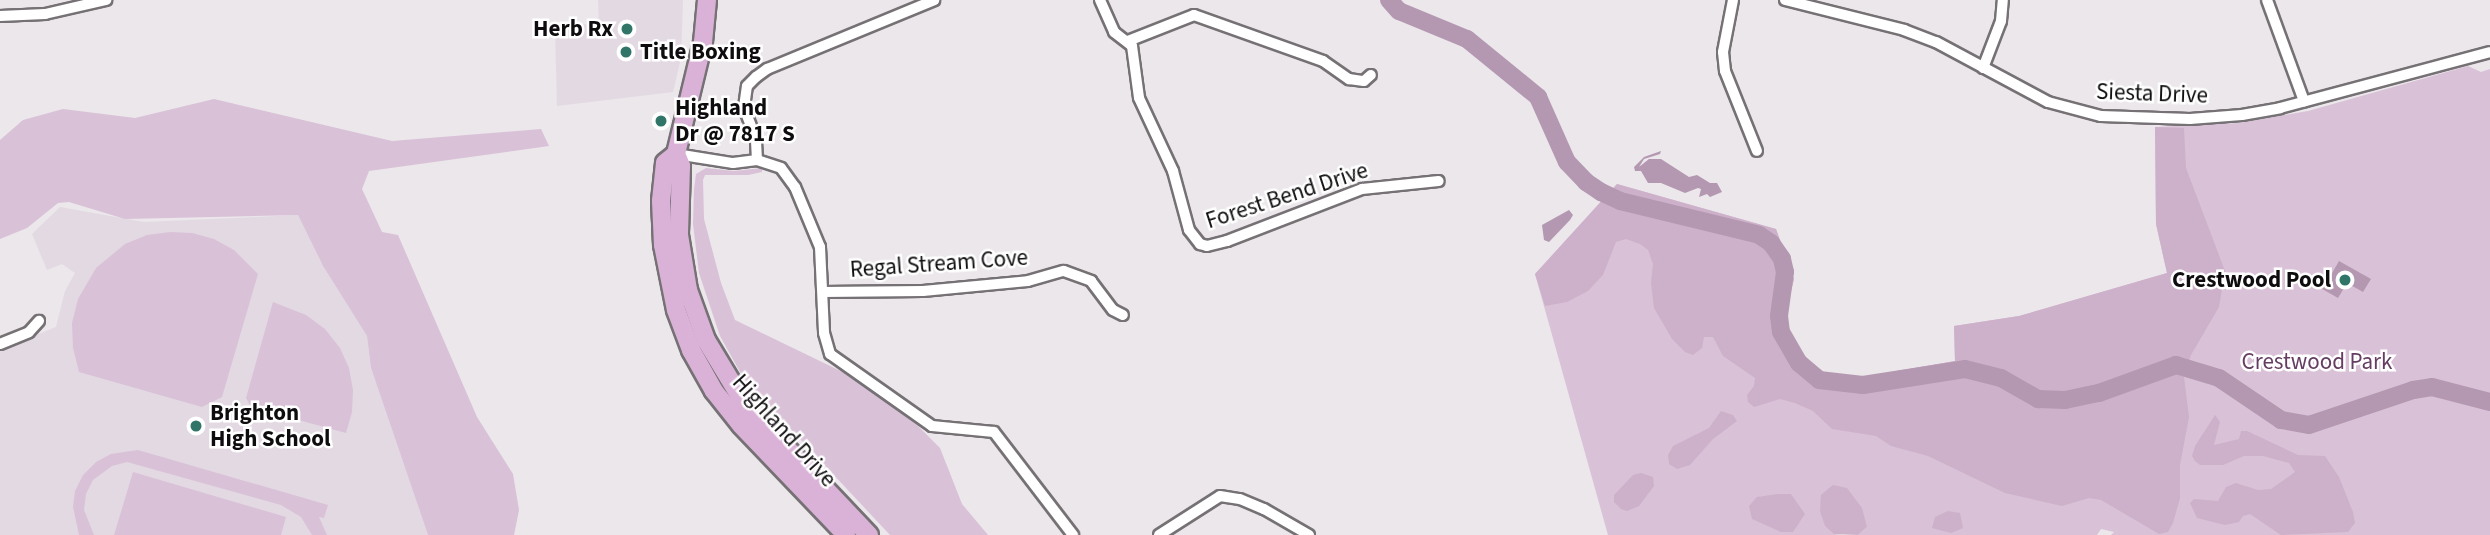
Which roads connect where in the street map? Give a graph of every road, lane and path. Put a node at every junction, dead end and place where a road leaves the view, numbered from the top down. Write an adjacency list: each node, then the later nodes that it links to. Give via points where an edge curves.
1 (106, 0): 9 (street, via 45,14)
2 (707, 0): 16 (main road, Highland Drive, via 703,42)
3 (934, 0): 17 (street, via 756,77 744,98)
4 (1100, 0): 10 (street, Forest Bend Drive, via 1114,32)
5 (1733, 0): 15 (street, via 1723,52 1725,71)
6 (1785, 0): 12 (street, Siesta Drive, via 1904,30)
7 (2003, 0): 12 (street, via 2001,21)
8 (2267, 0): 14 (street)
9 (0, 16)
10 (1128, 41): 13 (street, via 1194,15 1323,61 1349,79 1364,81); 18 (street, Forest Bend Drive, via 1135,56 1139,98 1173,171 1189,230 1200,244 1227,241 1362,189)
11 (2490, 52): 14 (street, Siesta Drive)
12 (1983, 68): 14 (street, Siesta Drive, via 2048,102 2101,116 2213,118)
13 (1371, 75)
14 (2304, 101)
15 (1757, 151)
16 (676, 154): 17 (street, via 733,163); 23 (main road, Highland Drive, via 665,163 663,172 663,245 676,310 691,350 714,391 741,425); 24 (main road, Highland Drive, via 681,166 678,215 683,272 710,348 744,403)
17 (757, 160): 19 (street, via 781,168 795,187 820,247)
18 (1439, 181)
19 (823, 292): 20 (street, Regal Stream Cove, via 923,291 1028,281 1064,271 1091,281 1113,310); 25 (street, via 824,334 836,360 932,426 993,432)
20 (1123, 315)
21 (38, 321): 22 (street, via 29,332)
22 (0, 344)
23 (846, 535)
24 (869, 535)
25 (1073, 535)
26 (1159, 535): 27 (street, via 1220,496 1264,509)
27 (1309, 535)

